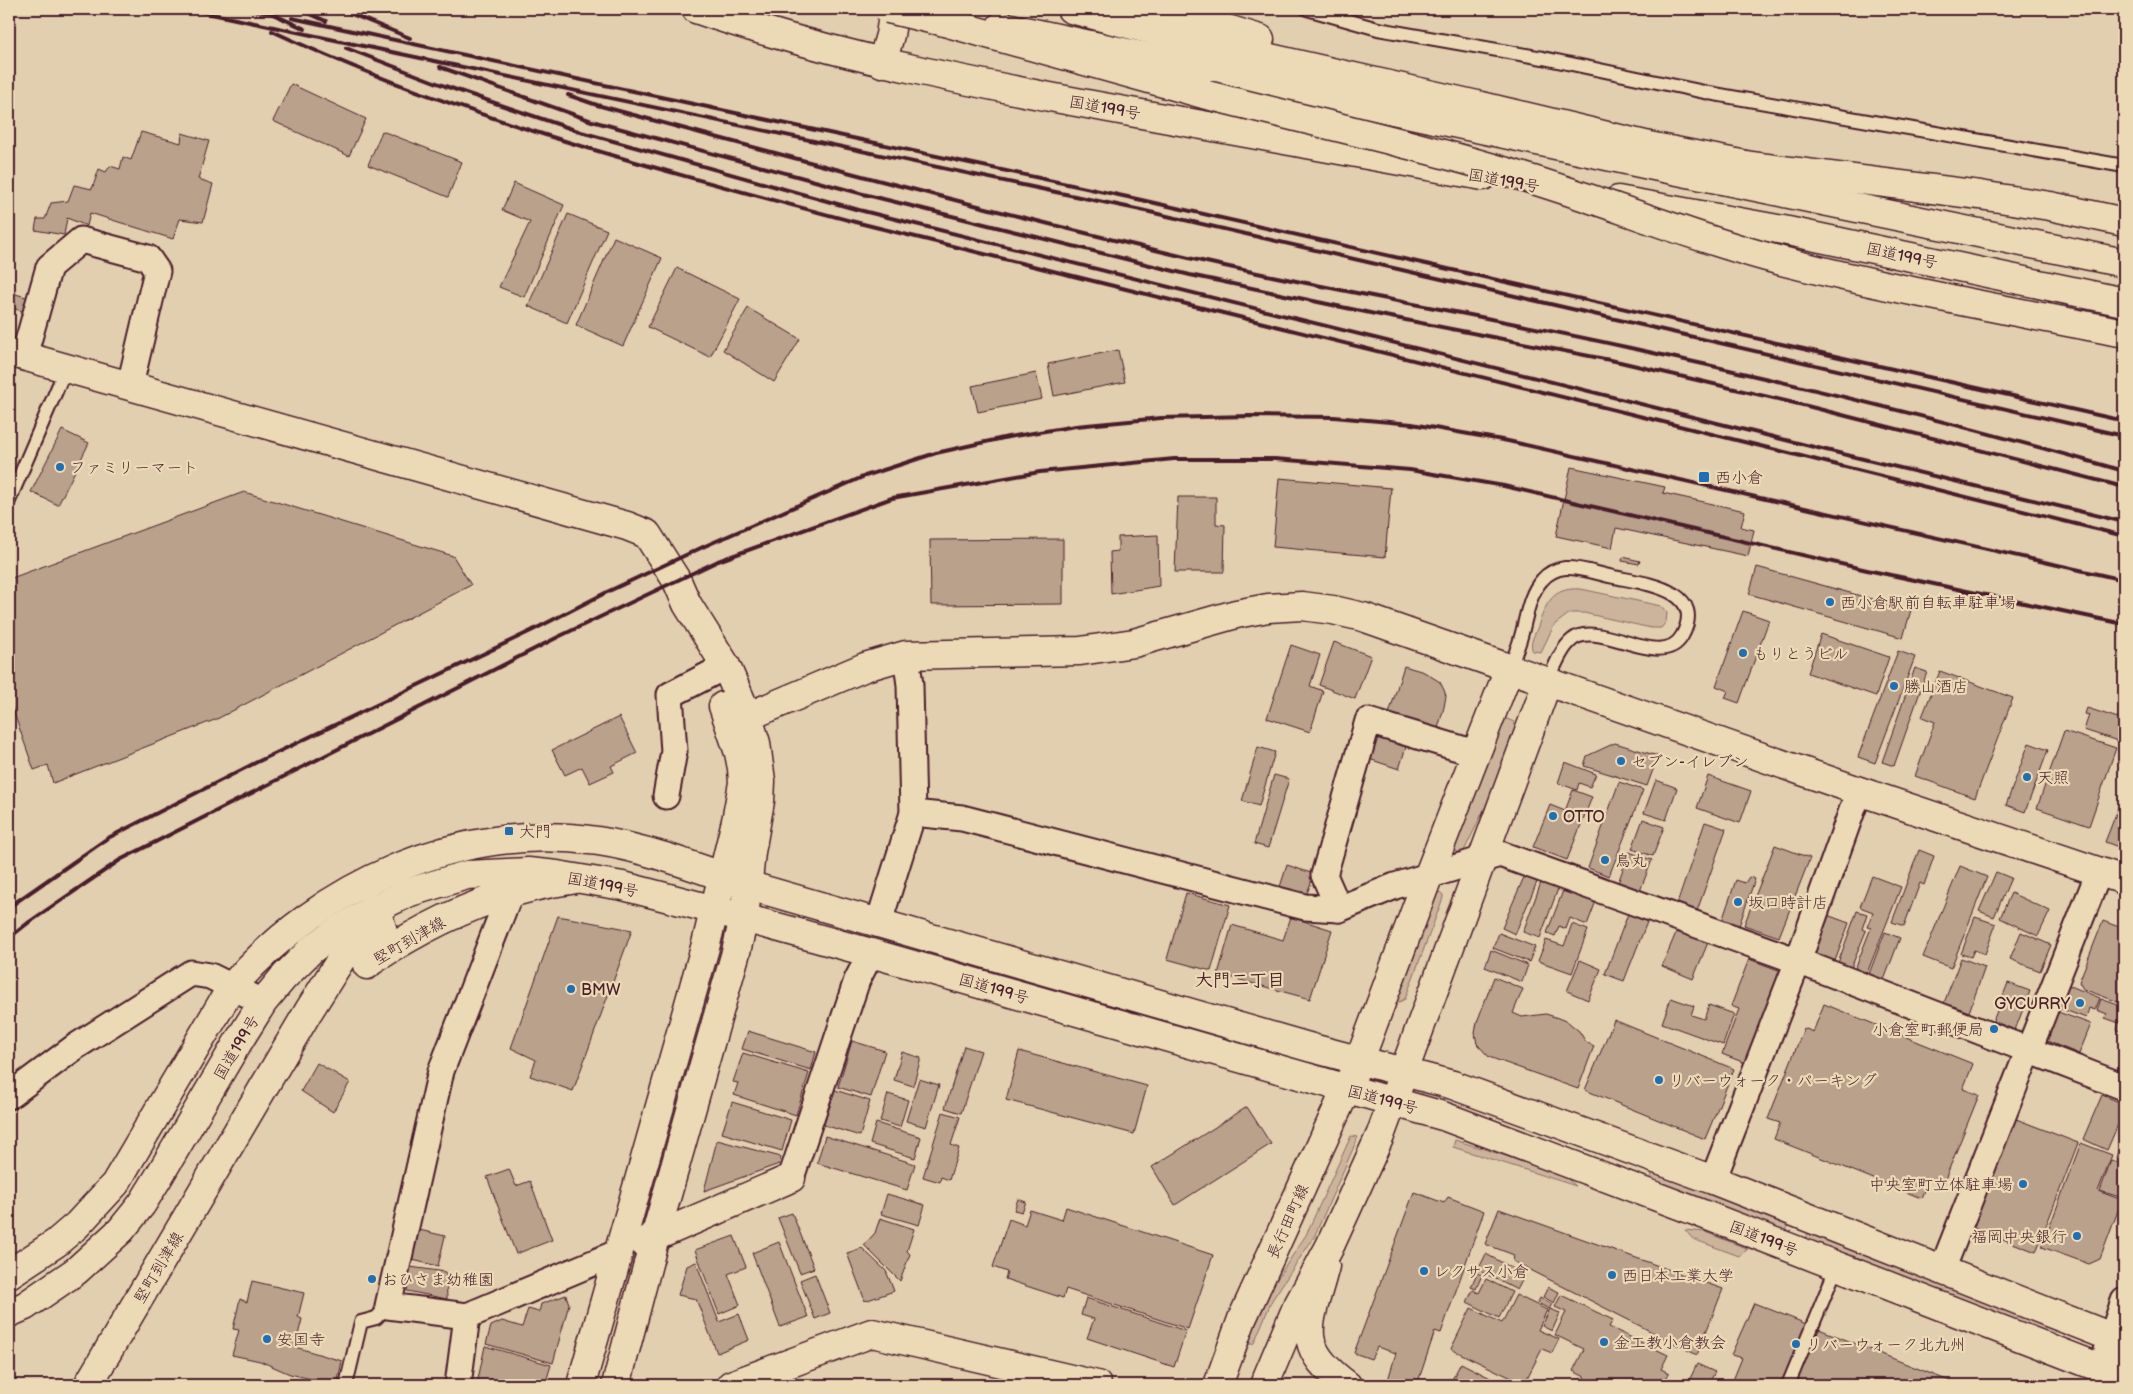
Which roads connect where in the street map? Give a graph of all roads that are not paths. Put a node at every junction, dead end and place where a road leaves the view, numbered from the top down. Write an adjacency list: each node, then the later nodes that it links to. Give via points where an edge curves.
1 (696, 9): 8 (main road, 国道199号)
2 (888, 9): 7 (main road, bridge)
3 (895, 9): 7 (main road, bridge); 8 (main road)
4 (1071, 9): 9 (main road, via 1291,64)
5 (1160, 9): 9 (main road)
6 (1307, 9): 10 (lane, via 1378,29)
7 (928, 14): 12 (main road); 14 (main road, bridge, via 1207,95 1452,156 1771,258 1858,280)
8 (882, 63): 13 (main road, 国道199号, via 1061,99 1783,230)
9 (1477, 105): 11 (main road, via 1654,147 1751,166 1980,195)
10 (2124, 166)
11 (2124, 222)
12 (2124, 263)
13 (2124, 302)
14 (2124, 333)
15 (16, 354): 16 (main road); 17 (street, via 49,267 81,240 148,258 158,271)
16 (66, 368): 17 (main road); 18 (lane)
17 (130, 385): 21 (main road, via 647,534 677,581)
18 (9, 501)
19 (906, 655): 20 (main road, via 1080,651 1134,643 1236,614 1302,606 1363,617); 23 (main road, via 865,668); 27 (street, via 910,685)
20 (1509, 669): 22 (main road); 22 (lane, via 1536,588 1556,570 1577,569 1658,587 1682,600 1687,621 1682,636 1670,647 1653,648 1581,635 1568,643); 24 (main road, 長行田町線)
21 (718, 670): 23 (main road); 26 (street, via 670,695 674,752)
22 (1547, 683): 25 (main road); 29 (main road)
23 (739, 720): 33 (main road, via 742,783)
24 (1476, 754): 31 (main road, 長行田町線); 36 (street, via 1368,721 1324,874)
25 (1859, 791): 30 (main road); 42 (street)
26 (666, 796)
27 (913, 813): 36 (street, via 962,818 1306,907); 40 (street)
28 (430, 856): 33 (main road, 国道199号, via 505,839 535,836 569,838 628,848); 35 (main road, 国道199号, via 369,880); 37 (main road, via 392,885)
29 (1480, 861): 31 (street); 42 (street, via 1500,854); 49 (main road)
30 (2112, 876): 46 (street)
31 (1428, 877): 36 (street, via 1395,886); 47 (main road, 長行田町線)
32 (589, 879): 34 (main road, 堅町到津線, via 543,884); 37 (main road, 国道199号, via 528,872 467,875 410,892); 38 (main road, 国道199号)
33 (735, 881): 38 (main road); 39 (main road); 40 (main road, 国道199号)
34 (510, 893): 43 (main road, 堅町到津線, via 435,922); 63 (street, via 441,1071)
35 (323, 907): 37 (main road, via 335,902 354,903); 44 (main road, 国道199号, via 253,962)
36 (1339, 909)
37 (372, 910): 43 (main road, via 382,929 382,946); 45 (main road, 国道199号, via 311,950); 48 (main road, 堅町到津線)
38 (715, 910): 39 (main road, 国道199号); 58 (main road)
39 (744, 918): 41 (main road, 国道199号); 56 (main road)
40 (879, 922): 47 (main road, 国道199号)
41 (871, 952): 51 (main road, 国道199号); 54 (street, via 857,980)
42 (1798, 960): 46 (street); 55 (street)
43 (367, 964): 48 (main road, 堅町到津線, via 314,1016)
44 (231, 988): 45 (street); 52 (street, via 210,976 191,973 75,1047); 61 (main road, 国道199号, via 114,1184 77,1225)
45 (263, 1002): 64 (main road, 国道199号, via 137,1210 116,1235 76,1271 25,1306)
46 (2028, 1049): 50 (street); 60 (street)
47 (1360, 1060): 49 (main road, 国道199号); 51 (main road, 長行田町線)
48 (273, 1071): 68 (main road, 堅町到津線)
49 (1404, 1071): 53 (main road); 55 (main road, 国道199号, via 1453,1085)
50 (2124, 1087)
51 (1347, 1090): 53 (main road, 国道199号); 75 (main road, 長行田町線, via 1242,1319)
52 (9, 1096)
53 (1393, 1101): 57 (main road); 59 (main road, 国道199号, via 1443,1116)
54 (792, 1178): 56 (main road)
55 (1713, 1180): 60 (main road, 国道199号)
56 (655, 1237): 58 (main road); 72 (main road)
57 (1329, 1248): 76 (main road, via 1296,1309); 77 (main road, via 1312,1316 1310,1341 1312,1350 1327,1371)
58 (619, 1252): 65 (street); 71 (main road)
59 (1837, 1266): 67 (main road, 国道199号); 78 (lane)
60 (1942, 1270): 66 (main road, 国道199号)
61 (9, 1274)
62 (2124, 1301): 66 (street)
63 (388, 1306): 65 (street); 69 (lane, via 376,1318 361,1322)
64 (9, 1313)
65 (467, 1316): 70 (street)
66 (2119, 1340): 67 (street)
67 (2113, 1373)
68 (88, 1385)
69 (346, 1385)
70 (458, 1385)
71 (581, 1385)
72 (616, 1385)
73 (731, 1385): 74 (main road, via 872,1333)
74 (1097, 1385)
75 (1218, 1385)
76 (1264, 1385)
77 (1347, 1385)
78 (1788, 1385)

